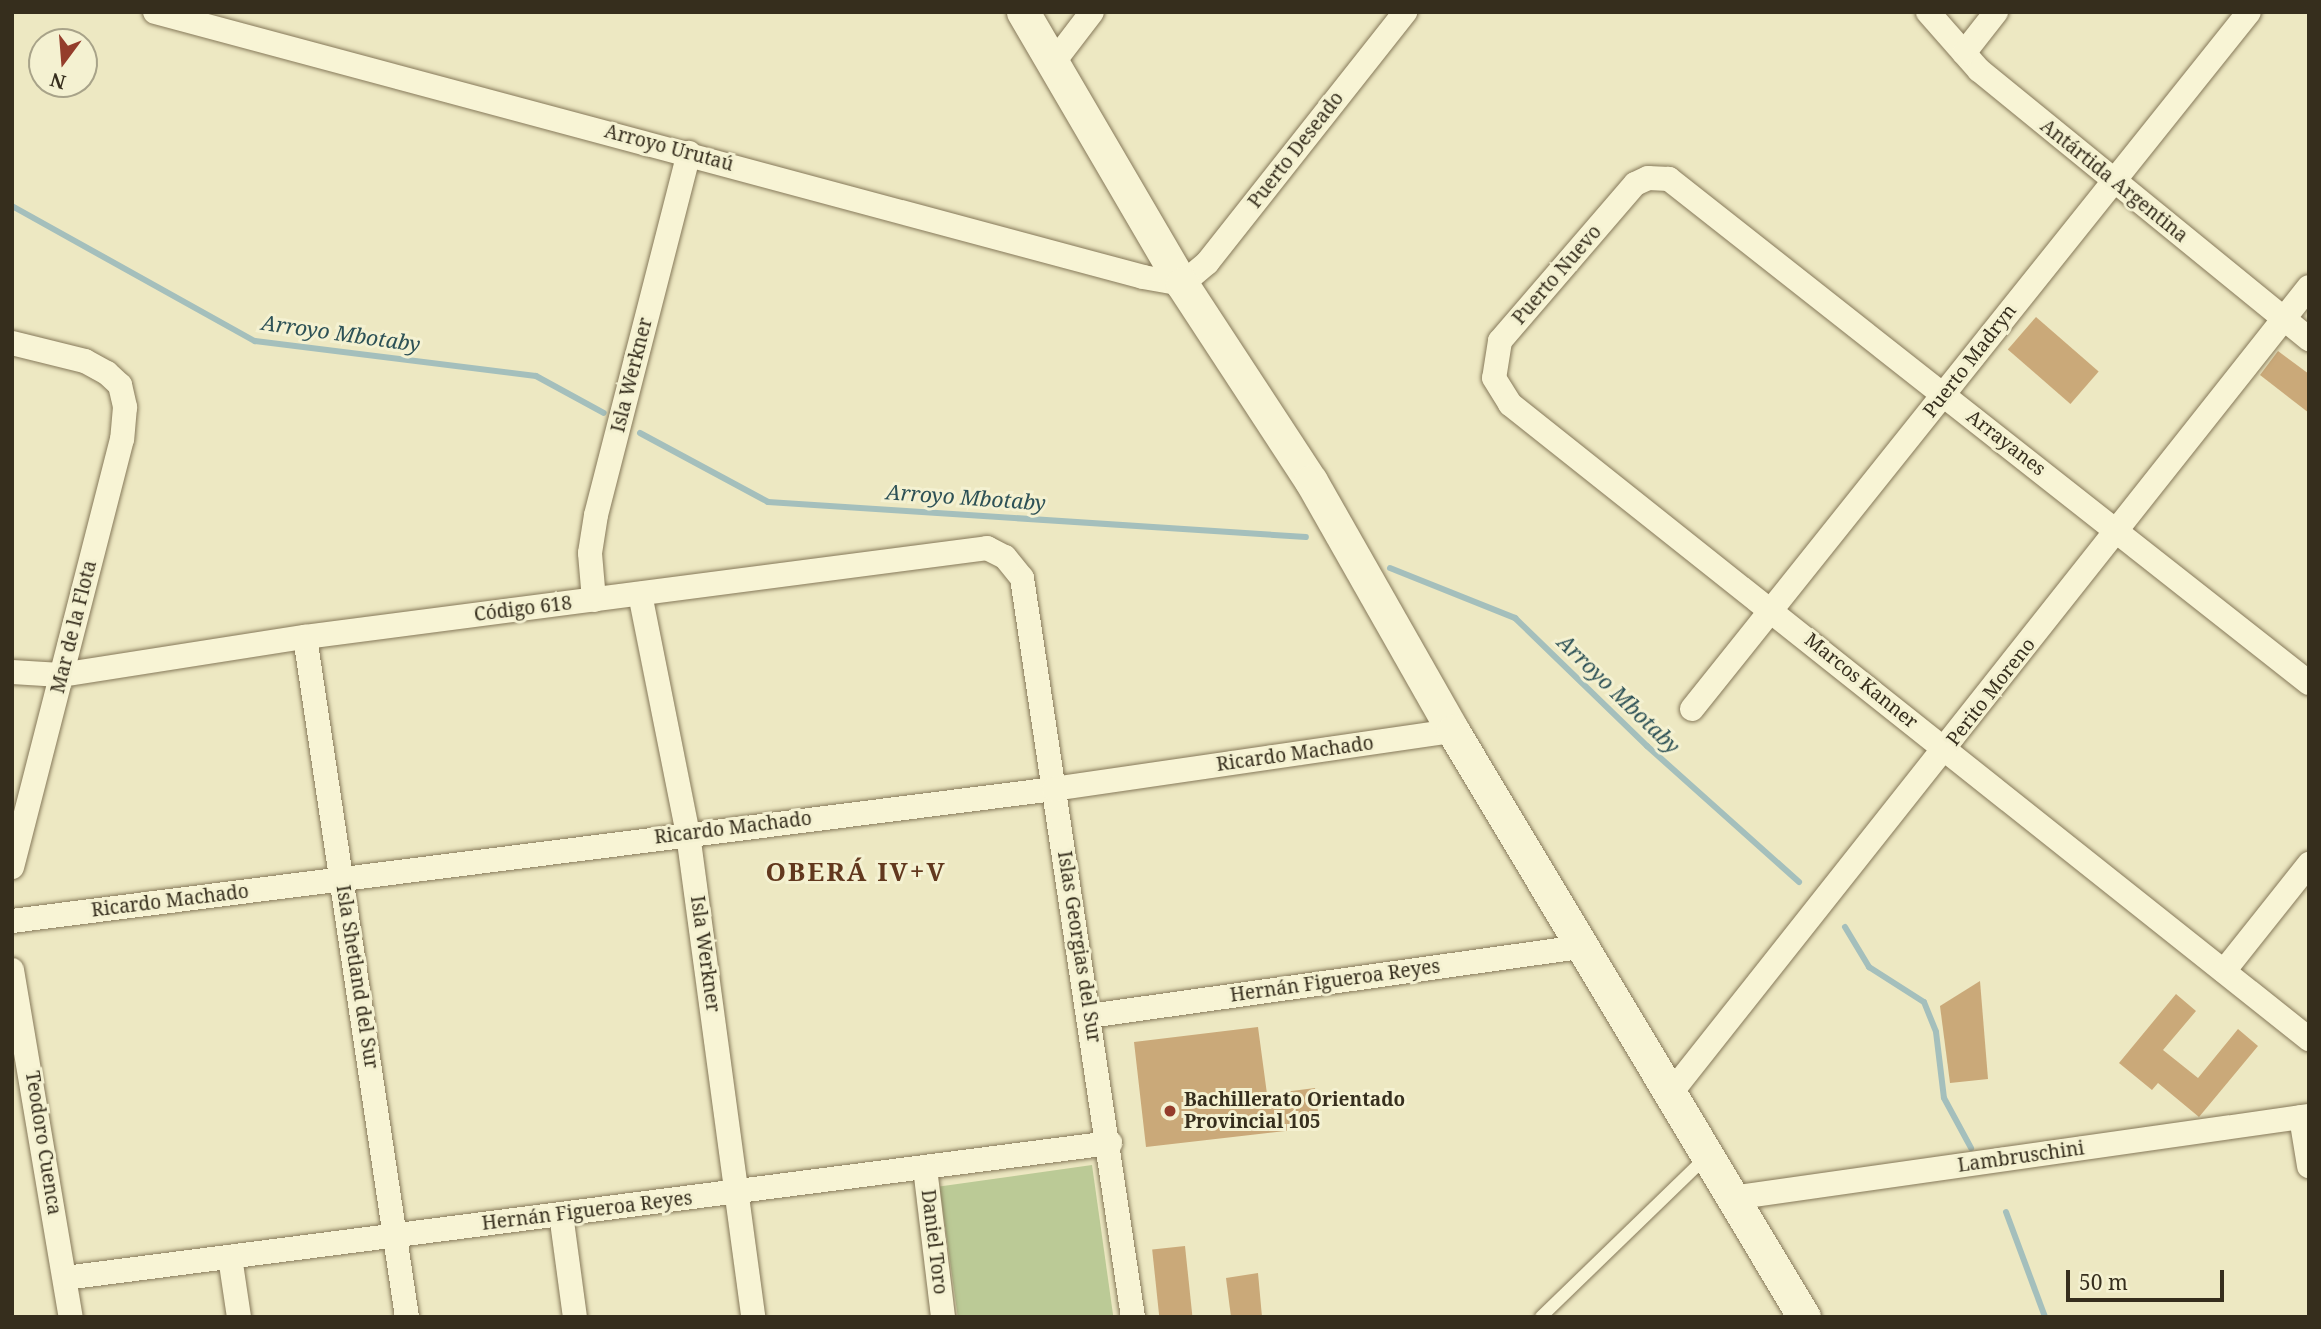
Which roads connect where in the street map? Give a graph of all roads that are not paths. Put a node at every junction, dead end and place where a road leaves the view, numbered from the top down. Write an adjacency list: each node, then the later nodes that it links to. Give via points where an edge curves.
1 (155, 12): 10 (street, Arroyo Urutaú)
2 (1023, 12): 9 (street)
3 (1092, 12): 9 (street)
4 (1405, 12): 13 (street, Puerto Deseado, via 1207,263)
5 (1928, 12): 8 (street, Antártida Argentina)
6 (1996, 12): 8 (street)
7 (2249, 12): 12 (street, Puerto Madryn)
8 (1964, 53): 12 (street, Antártida Argentina)
9 (1053, 63): 13 (street)
10 (689, 153): 13 (street, Arroyo Urutaú, via 1129,274); 23 (street, Isla Werkner, via 596,515 590,553)
11 (1669, 179): 18 (street, Arrayanes); 19 (street, Puerto Nuevo, via 1648,178 1635,184 1500,341 1494,378)
12 (2113, 180): 15 (street, Antártida Argentina); 18 (street, Puerto Madryn)
13 (1182, 284): 30 (street, via 1311,481)
14 (2309, 287): 15 (street, Perito Moreno)
15 (2284, 319): 16 (street, Antártida Argentina); 20 (street, Perito Moreno)
16 (2309, 339)
17 (12, 343): 27 (street, Mar de la Flota, via 85,361 120,385 125,407 122,439)
18 (1944, 394): 20 (street, Arrayanes); 24 (street, Puerto Madryn)
19 (1510, 404): 24 (street, Marcos Kanner)
20 (2117, 531): 28 (street, Arrayanes); 31 (street, Perito Moreno)
21 (1022, 578): 22 (street, Código 618, via 1005,557 987,548); 32 (street, Islas Georgias del Sur)
22 (640, 594): 23 (street, Código 618); 33 (street, Isla Werkner)
23 (594, 600): 25 (street, Código 618)
24 (1772, 610): 29 (street, Puerto Madryn); 31 (street, Marcos Kanner)
25 (305, 637): 27 (street, Código 618); 36 (street, Isla Shetland del Sur)
26 (12, 672): 27 (street, Código 618)
27 (61, 675): 35 (street, Mar de la Flota)
28 (2309, 683)
29 (1692, 709)
30 (1453, 731): 32 (street, Ricardo Machado); 38 (street)
31 (1946, 749): 40 (street, Marcos Kanner); 43 (street, Perito Moreno)
32 (1054, 789): 33 (street, Ricardo Machado); 41 (street, Islas Georgias del Sur)
33 (688, 834): 36 (street, Ricardo Machado); 49 (street, Isla Werkner)
34 (2309, 864): 40 (street)
35 (12, 867)
36 (342, 878): 37 (street, Ricardo Machado); 52 (street, Isla Shetland del Sur)
37 (12, 921)
38 (1582, 947): 41 (street, Hernán Figueroa Reyes); 43 (street)
39 (12, 970): 54 (street, Teodoro Cuenca)
40 (2224, 971): 42 (street, Marcos Kanner)
41 (1089, 1016): 45 (street, Islas Georgias del Sur)
42 (2309, 1039)
43 (1670, 1094): 46 (street)
44 (2305, 1116): 47 (street); 50 (street, Lambruschini)
45 (1110, 1143): 48 (street, Hernán Figueroa Reyes); 61 (street, Islas Georgias del Sur)
46 (1707, 1156): 50 (street); 62 (lane)
47 (2309, 1166)
48 (925, 1168): 49 (street, Hernán Figueroa Reyes); 60 (street, Daniel Toro)
49 (738, 1191): 51 (street, Hernán Figueroa Reyes); 59 (street, Isla Werkner)
50 (1732, 1198): 63 (street)
51 (561, 1214): 52 (street, Hernán Figueroa Reyes); 58 (street)
52 (396, 1236): 53 (street, Hernán Figueroa Reyes); 57 (street, Isla Shetland del Sur)
53 (230, 1257): 54 (street, Hernán Figueroa Reyes); 56 (street)
54 (65, 1278): 55 (street, Teodoro Cuenca)
55 (71, 1317)
56 (239, 1317)
57 (407, 1317)
58 (575, 1317)
59 (754, 1317)
60 (943, 1317)
61 (1133, 1317)
62 (1541, 1317)
63 (1804, 1317)

